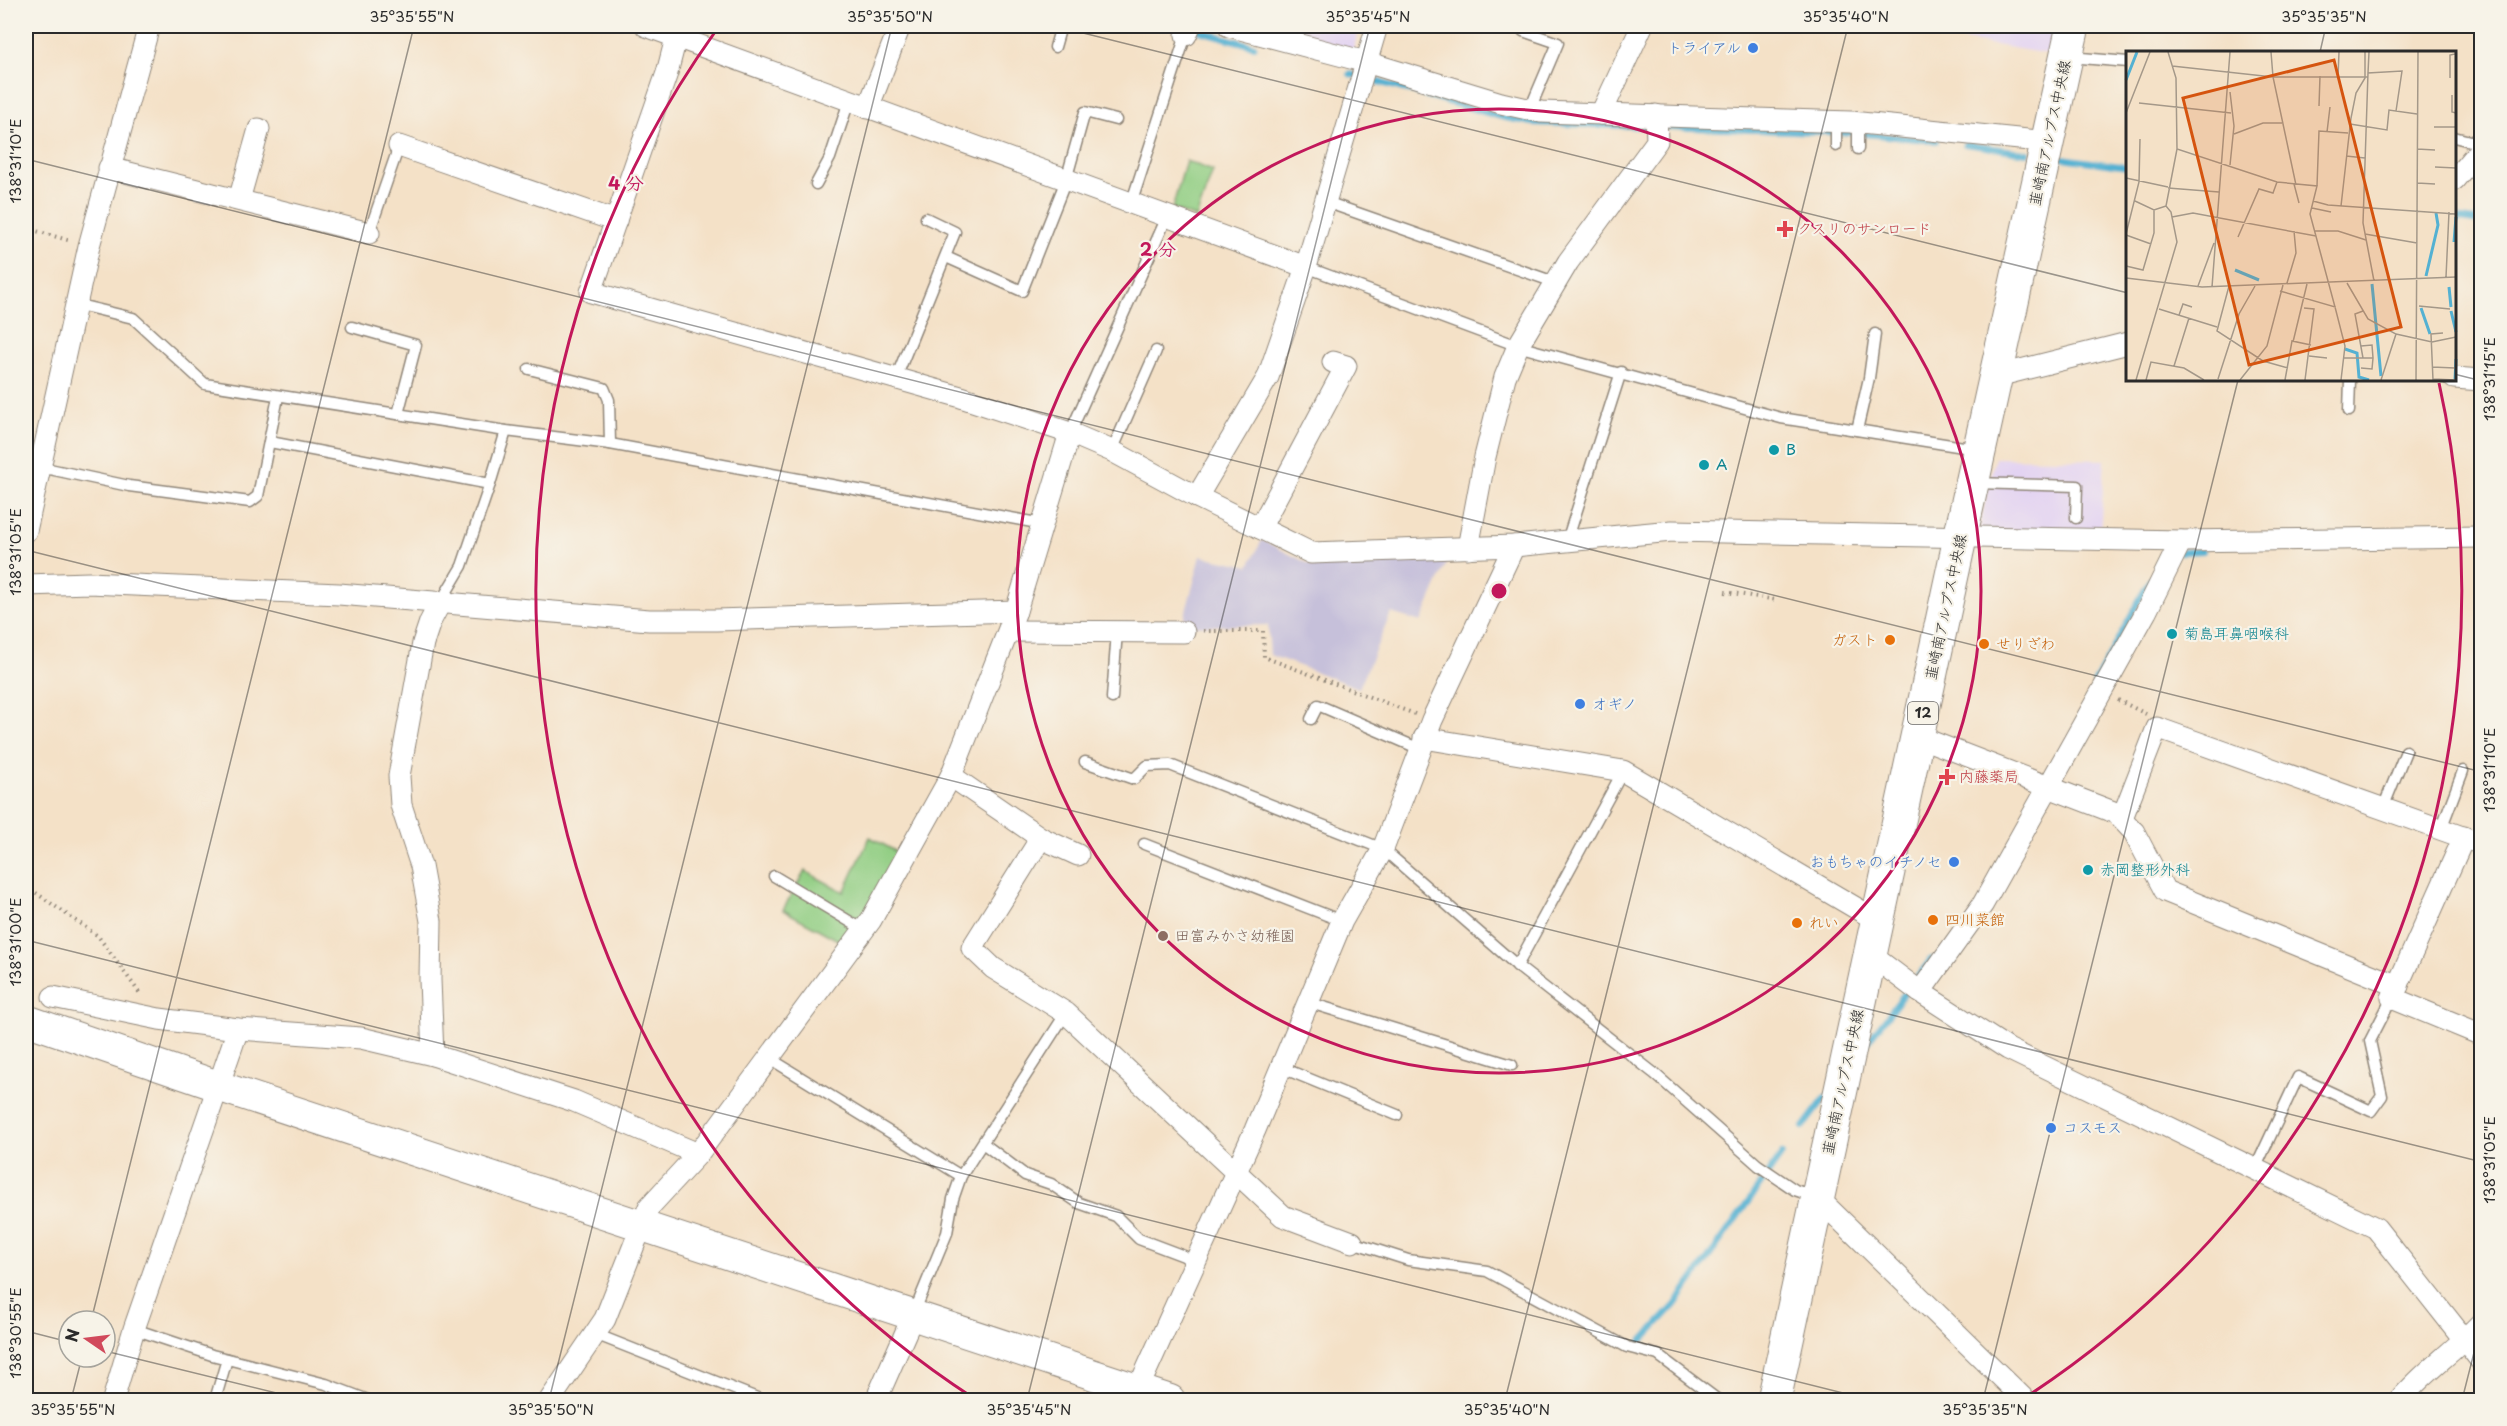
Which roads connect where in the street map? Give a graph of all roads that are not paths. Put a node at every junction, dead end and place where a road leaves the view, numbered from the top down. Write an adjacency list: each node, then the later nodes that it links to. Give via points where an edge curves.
1 (149, 26): 29 (street)
2 (646, 26): 10 (street)
3 (900, 26): 15 (street)
4 (1061, 26): 12 (lane)
5 (1229, 26): 14 (street)
6 (1377, 26): 14 (street)
7 (1642, 26): 17 (street)
8 (1188, 30): 35 (lane)
9 (1523, 31): 16 (lane, via 1558,43)
10 (676, 38): 15 (street); 38 (street)
11 (2070, 41): 13 (lane); 24 (main road, 韮崎南アルプス中央線 / 12)
12 (1054, 47)
13 (2126, 62)
14 (1363, 72): 16 (street); 34 (street)
15 (859, 104): 31 (street); 32 (lane)
16 (1530, 109): 17 (street)
17 (1601, 114): 20 (street)
18 (1116, 120): 31 (lane, via 1085,112)
19 (1836, 121): 20 (street); 21 (street); 27 (lane)
20 (1656, 123): 42 (street, via 1657,141 1568,262)
21 (1858, 123): 24 (street); 28 (lane)
22 (258, 129): 33 (street)
23 (2456, 138): 25 (lane)
24 (2048, 142): 52 (main road, 韮崎南アルプス中央線 / 12)
25 (2481, 145): 30 (street)
26 (399, 146): 38 (street); 39 (lane)
27 (1836, 146)
28 (1858, 149)
29 (109, 168): 33 (street); 43 (street)
30 (2456, 177)
31 (1066, 180): 35 (street); 40 (lane, via 1022,291)
32 (816, 184)
33 (239, 200): 39 (street)
34 (1326, 202): 41 (street); 42 (lane)
35 (1131, 204): 36 (street)
36 (1167, 217): 41 (street); 62 (lane)
37 (926, 218): 40 (lane, via 955,232)
38 (616, 221): 53 (street, via 591,292)
39 (369, 233)
40 (946, 257): 53 (lane)
41 (1306, 267): 47 (lane); 70 (street, via 1268,377)
42 (1557, 283): 47 (street)
43 (75, 304): 57 (lane, via 133,318 205,384); 67 (street)
44 (352, 327): 59 (lane, via 416,345)
45 (1875, 334): 60 (lane)
46 (2126, 342): 52 (street)
47 (1518, 346): 51 (lane); 80 (street, via 1505,377 1485,457)
48 (1156, 351): 66 (lane)
49 (1333, 362): 73 (street, via 1346,366)
50 (529, 369): 64 (lane, via 604,388 609,400)
51 (1621, 372): 60 (lane, via 1781,418); 77 (lane)
52 (1997, 376): 65 (main road, 韮崎南アルプス中央線 / 12)
53 (896, 378): 62 (street)
54 (2456, 378): 55 (street)
55 (2481, 380)
56 (2350, 381): 58 (lane)
57 (279, 397): 59 (lane); 63 (lane)
58 (2349, 411)
59 (398, 414): 61 (lane)
60 (1857, 430): 65 (lane)
61 (506, 431): 64 (lane); 69 (lane)
62 (1070, 433): 66 (street); 72 (street)
63 (270, 442): 67 (lane, via 258,496 250,502 129,486); 69 (lane)
64 (610, 444): 72 (lane)
65 (1981, 450): 68 (main road, 韮崎南アルプス中央線 / 12)
66 (1112, 451): 70 (street)
67 (40, 467): 74 (street)
68 (1973, 483): 71 (lane, via 2077,486); 76 (main road, 韮崎南アルプス中央線 / 12)
69 (490, 484): 82 (lane, via 462,566)
70 (1197, 497): 73 (street)
71 (2076, 518)
72 (1043, 524): 83 (street)
73 (1260, 528): 80 (street, via 1311,553)
74 (26, 531)
75 (2481, 537): 79 (street)
76 (1960, 538): 77 (street, via 1672,531); 79 (street); 90 (main road, 韮崎南アルプス中央線 / 12)
77 (1567, 541): 78 (street)
78 (1514, 546): 80 (street); 89 (street)
79 (2178, 547): 96 (street, via 2101,691)
80 (1468, 548)
81 (26, 585): 82 (street, via 89,583 328,593)
82 (440, 603): 83 (street, via 649,620); 119 (street, via 423,643 399,776 400,805 421,866 431,921)
83 (1016, 611): 84 (street)
84 (1009, 631): 85 (street); 95 (street)
85 (1118, 631): 86 (street); 87 (lane)
86 (1184, 632)
87 (1112, 698)
88 (1311, 720): 89 (lane, via 1318,705)
89 (1425, 736): 93 (street); 103 (street)
90 (1918, 736): 96 (street); 107 (main road, 韮崎南アルプス中央線 / 12)
91 (2406, 751): 97 (lane)
92 (1085, 762): 103 (lane, via 1134,779 1147,766 1170,765)
93 (1623, 771): 107 (street); 110 (lane)
94 (2463, 771): 99 (lane)
95 (951, 776): 100 (street); 108 (street)
96 (2042, 784): 98 (street); 111 (street, via 1983,903)
97 (2383, 808): 98 (street, via 2157,728); 99 (street)
98 (2122, 818): 112 (street, via 2134,832 2165,891)
99 (2440, 829): 101 (street)
100 (1041, 838): 104 (street); 115 (street, via 972,948 993,968)
101 (2473, 840): 112 (street)
102 (1144, 844): 106 (lane)
103 (1383, 849): 106 (street); 110 (lane)
104 (1077, 855)
105 (774, 876): 108 (lane)
106 (1342, 921): 114 (street)
107 (1878, 921): 109 (main road, 韮崎南アルプス中央線 / 12)
108 (864, 930): 120 (street)
109 (1871, 954): 111 (street); 130 (main road, 韮崎南アルプス中央線 / 12)
110 (1517, 966): 130 (lane, via 1655,1074 1769,1172 1795,1190)
111 (1914, 988): 127 (street, via 2008,1049)
112 (2395, 992): 118 (street); 127 (lane, via 2370,1041 2382,1096 2371,1111 2298,1077)
113 (53, 998): 117 (street, via 159,1019)
114 (1307, 1002): 121 (lane); 122 (street)
115 (1066, 1013): 125 (lane); 128 (street)
116 (26, 1020): 123 (street)
117 (238, 1029): 119 (street, via 361,1038); 123 (street)
118 (2481, 1035)
119 (433, 1055): 126 (street, via 574,1101)
120 (770, 1058): 126 (street); 129 (lane)
121 (1512, 1065)
122 (1280, 1067): 124 (lane); 128 (street)
123 (218, 1086): 131 (street); 136 (street)
124 (1397, 1115)
125 (984, 1144): 129 (lane); 133 (lane, via 1024,1175 1051,1184 1079,1203 1116,1216 1139,1239 1184,1256)
126 (698, 1154): 131 (street, via 649,1207)
127 (2255, 1169): 138 (street, via 2376,1228)
128 (1236, 1172): 132 (street, via 1283,1216); 133 (street)
129 (962, 1176): 134 (lane, via 947,1233)
130 (1818, 1198): 150 (main road, 韮崎南アルプス中央線 / 12); 151 (street)
131 (642, 1225): 134 (street); 137 (street)
132 (1352, 1242): 149 (lane, via 1408,1260 1487,1271 1627,1347 1658,1355)
133 (1194, 1264): 141 (street)
134 (913, 1316): 141 (street); 147 (street)
135 (2481, 1323): 138 (street)
136 (134, 1329): 139 (lane); 142 (street)
137 (595, 1334): 145 (street); 146 (lane)
138 (2465, 1341): 140 (street); 152 (street, via 2416,1381)
139 (227, 1359): 143 (lane); 144 (lane, via 326,1384)
140 (2481, 1362)
141 (1136, 1395): 148 (street)
142 (113, 1401)
143 (215, 1401)
144 (368, 1401)
145 (550, 1401)
146 (762, 1401)
147 (876, 1401)
148 (1170, 1401)
149 (1718, 1401)
150 (1774, 1401)
151 (2025, 1401)
152 (2400, 1401)

